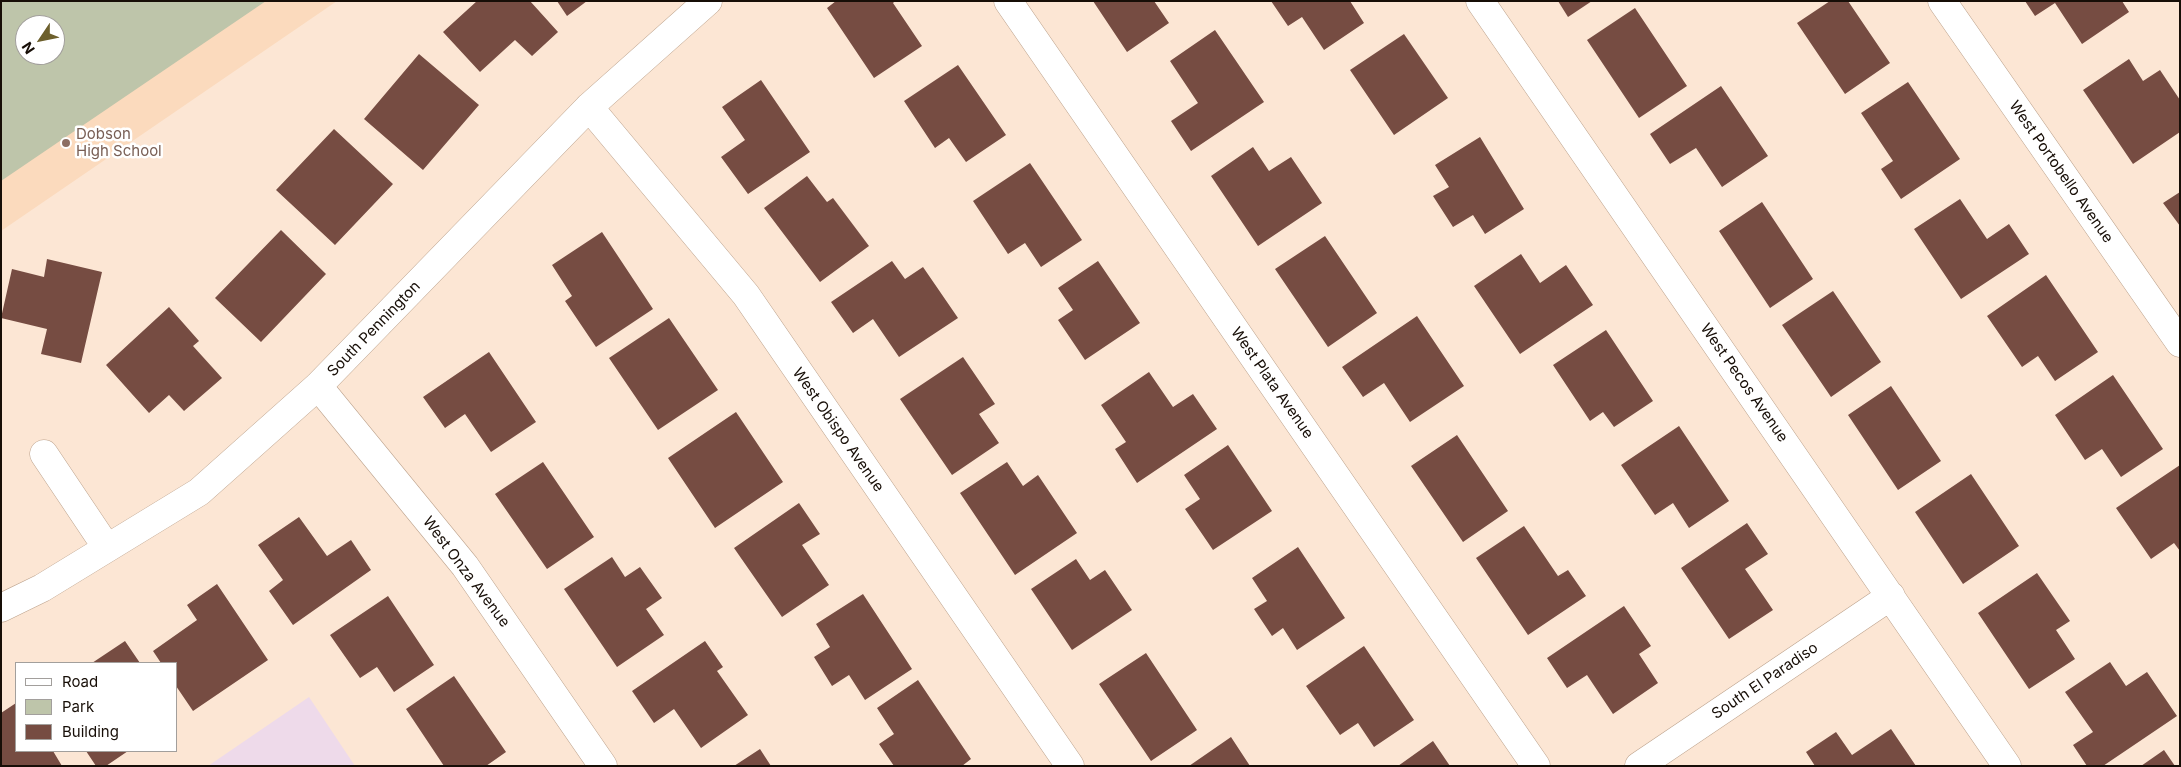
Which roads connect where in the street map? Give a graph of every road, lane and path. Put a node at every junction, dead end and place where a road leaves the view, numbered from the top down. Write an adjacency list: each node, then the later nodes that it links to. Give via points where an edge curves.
1 (708, 1): 5 (street, South Pennington)
2 (1008, 1): 14 (street, West Plata Avenue)
3 (1480, 1): 10 (street, West Pecos Avenue)
4 (1942, 1): 6 (street, West Portobello Avenue)
5 (589, 107): 7 (street, South Pennington); 13 (street, West Obispo Avenue, via 746,295)
6 (2180, 343)
7 (318, 386): 9 (street, South Pennington, via 199,492); 12 (street, West Onza Avenue, via 465,566)
8 (44, 454): 9 (street)
9 (107, 548): 11 (street, South Pennington, via 42,588)
10 (1891, 596): 15 (street, South El Paradiso); 16 (street, West Pecos Avenue)
11 (1, 608)
12 (603, 766)
13 (1070, 766)
14 (1536, 766)
15 (1639, 766)
16 (2007, 766)

